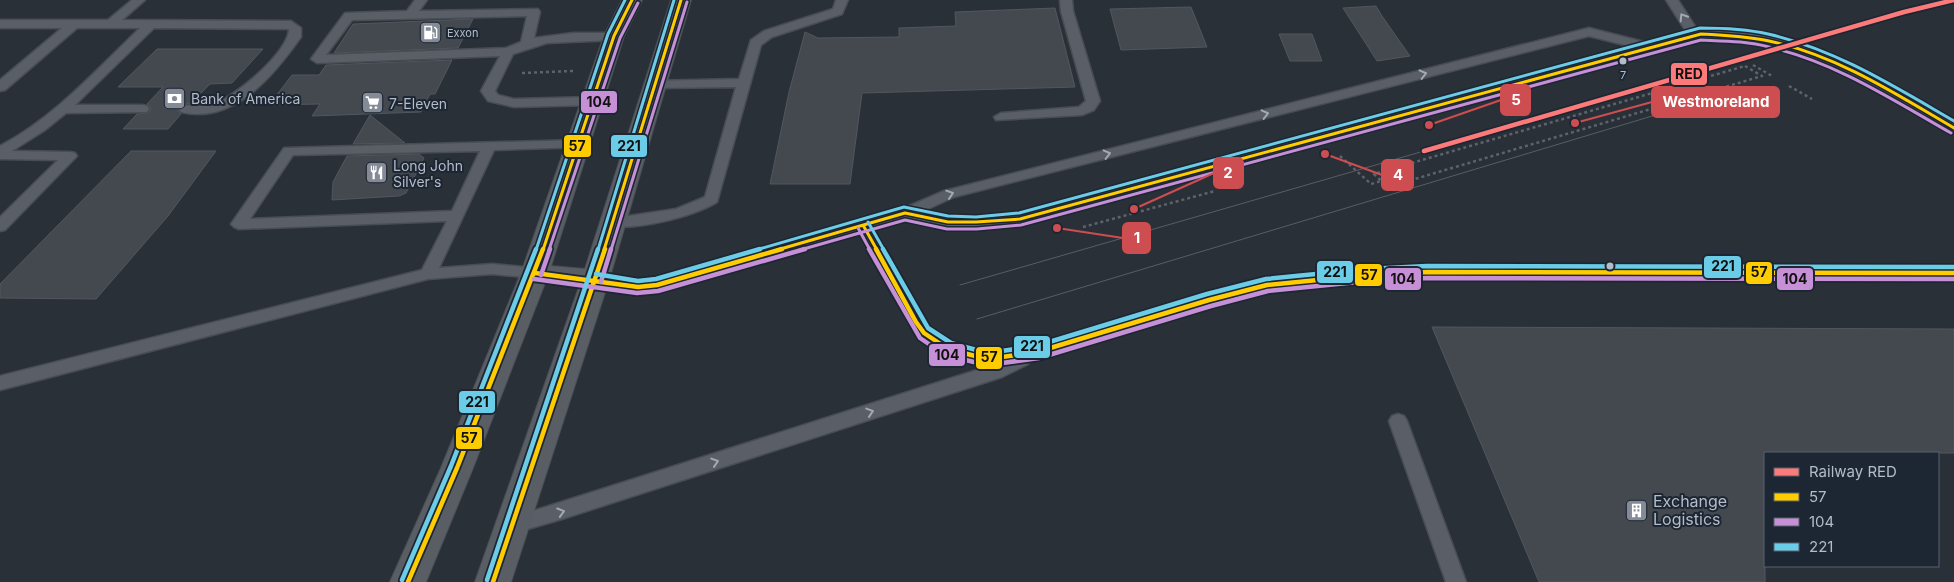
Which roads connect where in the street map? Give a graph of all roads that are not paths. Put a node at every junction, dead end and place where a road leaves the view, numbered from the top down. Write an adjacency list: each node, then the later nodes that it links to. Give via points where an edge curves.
1 (139, 0): 13 (lane)
2 (421, 0): 10 (lane)
3 (503, 0): 9 (lane)
4 (632, 0): 16 (main road)
5 (681, 0): 21 (main road)
6 (842, 0): 20 (lane, via 838,11 768,34 755,44)
7 (1066, 0): 27 (lane, via 1093,101 1082,110)
8 (1672, 0): 15 (lane, one-way to 8)
9 (495, 13): 10 (lane); 17 (lane, via 534,12)
10 (410, 14): 19 (lane, via 349,16 317,59)
11 (0, 24): 12 (lane)
12 (74, 24): 13 (lane); 22 (lane)
13 (111, 24): 14 (lane)
14 (151, 24): 24 (lane); 26 (lane, via 291,25 295,28 296,37 241,95 211,108)
15 (1693, 33): 18 (lane, via 1681,40); 28 (lane, via 1740,34 1792,45 1833,62)
16 (614, 36): 17 (lane, via 550,37); 23 (main road)
17 (527, 43): 19 (lane)
18 (1651, 48): 32 (lane, via 1020,219 972,224 924,220); 32 (lane, one-way to 18, via 949,194 1589,32)
19 (508, 52): 23 (lane, via 488,91 493,98 514,103)
20 (743, 83): 21 (lane); 34 (lane, via 712,198 703,205 654,219)
21 (655, 84): 34 (main road)
22 (0, 87)
23 (593, 101): 29 (main road)
24 (62, 109): 25 (lane); 31 (lane, via 23,141)
25 (142, 109)
26 (186, 109)
27 (1001, 117)
28 (1954, 128)
29 (578, 144): 30 (lane); 37 (main road)
30 (488, 146): 33 (lane); 33 (lane, via 289,151 238,224)
31 (0, 153): 36 (lane, via 70,156)
32 (905, 213): 35 (lane)
33 (457, 216): 39 (lane)
34 (612, 222): 40 (main road)
35 (863, 225): 40 (lane, via 657,285 638,287); 41 (lane, via 924,333 948,348 979,357)
36 (0, 226)
37 (535, 273): 39 (lane, via 492,269); 40 (main road); 45 (main road)
38 (1954, 273): 41 (lane, via 1368,274 1268,285)
39 (428, 274): 42 (lane)
40 (595, 280): 44 (main road)
41 (1037, 352): 44 (lane, one-way to 41, via 996,372)
42 (0, 383)
43 (1398, 421): 47 (lane)
44 (514, 525): 46 (main road)
45 (408, 582)
46 (493, 582)
47 (1456, 582)

